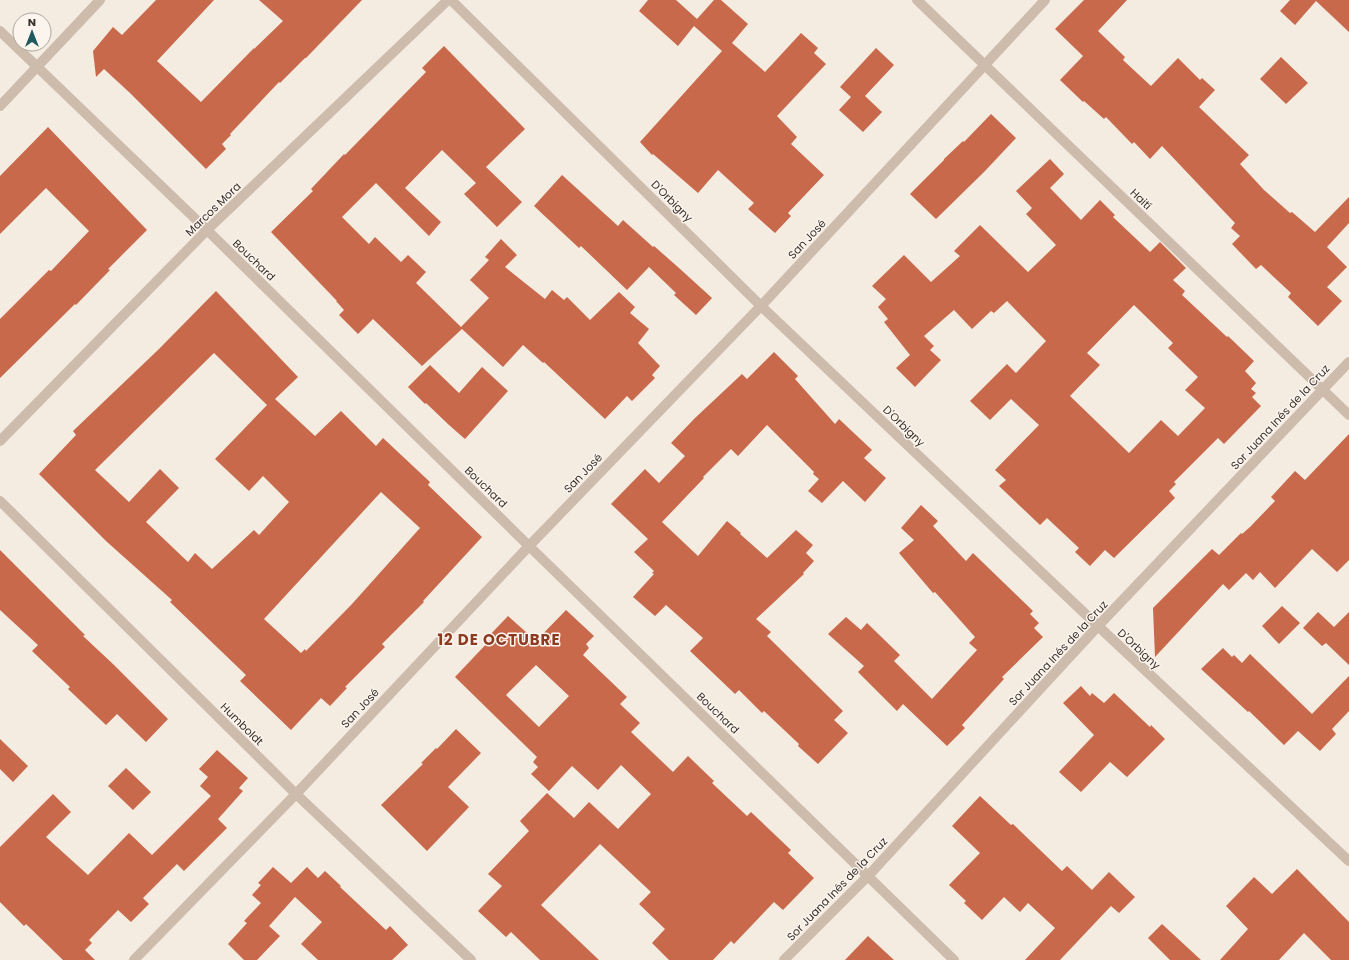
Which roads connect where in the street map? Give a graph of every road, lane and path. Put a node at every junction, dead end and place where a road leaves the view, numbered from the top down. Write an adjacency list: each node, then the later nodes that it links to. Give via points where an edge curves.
1 (100, 0): 8 (street)
2 (448, 0): 10 (street, Marcos Mora)
3 (452, 0): 11 (street, D'Orbigny)
4 (917, 0): 7 (street, Haití)
5 (1045, 0): 7 (street, San José)
6 (0, 31): 8 (street, Bouchard)
7 (985, 66): 11 (street, San José); 13 (street, Haití)
8 (38, 68): 9 (street); 10 (street, Bouchard)
9 (0, 106)
10 (207, 230): 15 (street, Marcos Mora); 17 (street, Bouchard)
11 (761, 306): 17 (street, San José); 18 (street, D'Orbigny)
12 (1349, 362): 13 (street, Sor Juana Inés de la Cruz)
13 (1322, 390): 14 (street, Haití); 18 (street, Sor Juana Inés de la Cruz)
14 (1349, 415)
15 (0, 442)
16 (0, 501): 19 (street, Humboldt)
17 (529, 546): 19 (street, San José); 21 (street, Bouchard)
18 (1098, 626): 20 (street, D'Orbigny); 21 (street, Sor Juana Inés de la Cruz)
19 (296, 794): 22 (street, San José); 23 (street, Humboldt)
20 (1349, 861)
21 (868, 876): 24 (street, Sor Juana Inés de la Cruz); 25 (street, Bouchard)
22 (134, 960)
23 (471, 960)
24 (784, 960)
25 (954, 960)

